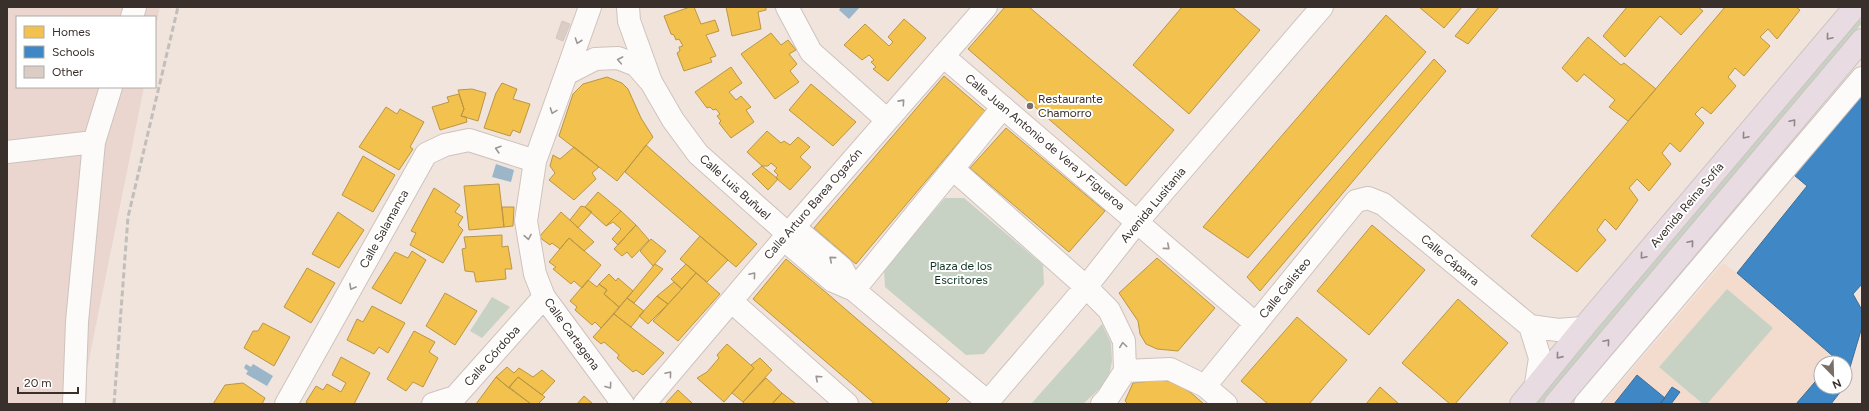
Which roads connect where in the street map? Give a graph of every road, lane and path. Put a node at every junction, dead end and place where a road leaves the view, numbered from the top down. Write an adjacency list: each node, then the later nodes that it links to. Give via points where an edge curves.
1 (590, 7): 9 (street, Calle Cartagena, one-way to 9)
2 (628, 7): 11 (street, Calle Luis Buñuel, via 629,21)
3 (787, 7): 14 (street, via 811,52)
4 (986, 7): 8 (street, Calle Arturo Barea Ogazón)
5 (1322, 7): 20 (street, Avenida Lusitania)
6 (1855, 7): 28 (highway, Avenida Reina Sofía, one-way to 28)
7 (1862, 40): 42 (highway, one-way to 7)
8 (943, 56): 13 (street, Calle Juan Antonio de Vera y Figueroa); 14 (street, Calle Arturo Barea Ogazón, one-way to 8)
9 (566, 74): 11 (street, one-way to 9, via 636,65 618,58 595,59); 17 (street, Calle Cartagena, one-way to 17)
10 (1862, 78): 43 (street)
11 (651, 82): 21 (street, Calle Luis Buñuel, via 698,154)
12 (111, 88): 15 (street)
13 (1003, 107): 18 (street); 20 (street, Calle Juan Antonio de Vera y Figueroa)
14 (886, 119): 21 (street, Calle Arturo Barea Ogazón)
15 (94, 142): 16 (street); 34 (street, via 77,322)
16 (7, 152)
17 (535, 161): 24 (street, Calle Cartagena, one-way to 24, via 526,221 535,274); 35 (street, Calle Salamanca, one-way to 35, via 468,140 445,145 426,154)
18 (953, 168): 22 (street); 23 (street)
19 (1368, 198): 26 (street, Calle Galisteo, via 1356,200); 27 (street, Calle Cáparra, via 1383,204)
20 (1138, 221): 22 (street, Avenida Lusitania); 26 (street, Calle Juan Antonio de Vera y Figueroa, one-way to 26)
21 (788, 234): 23 (street, via 801,233 842,268); 25 (street, Calle Arturo Barea Ogazón, one-way to 21)
22 (1086, 287): 29 (street, one-way to 22, via 1124,342 1109,310); 33 (street, Avenida Lusitania)
23 (854, 290): 33 (street)
24 (544, 297): 36 (street, Calle Córdoba, via 455,398); 37 (street, Calle Cartagena, one-way to 37)
25 (731, 302): 32 (street, one-way to 25); 38 (street, Calle Arturo Barea Ogazón, one-way to 25)
26 (1256, 324): 31 (street, Calle Galisteo)
27 (1530, 326): 28 (street, via 1558,330); 30 (street, via 1540,358)
28 (1582, 328): 30 (highway, Avenida Reina Sofía, one-way to 30)
29 (1125, 372): 31 (street, via 1170,369); 39 (street)
30 (1536, 384): 41 (highway, Avenida Reina Sofía)
31 (1205, 386): 40 (street)
32 (844, 403)
33 (988, 403)
34 (74, 404)
35 (286, 404)
36 (433, 404)
37 (623, 404)
38 (644, 404)
39 (1102, 404)
40 (1226, 404)
41 (1521, 404)
42 (1555, 404)
43 (1585, 404)

